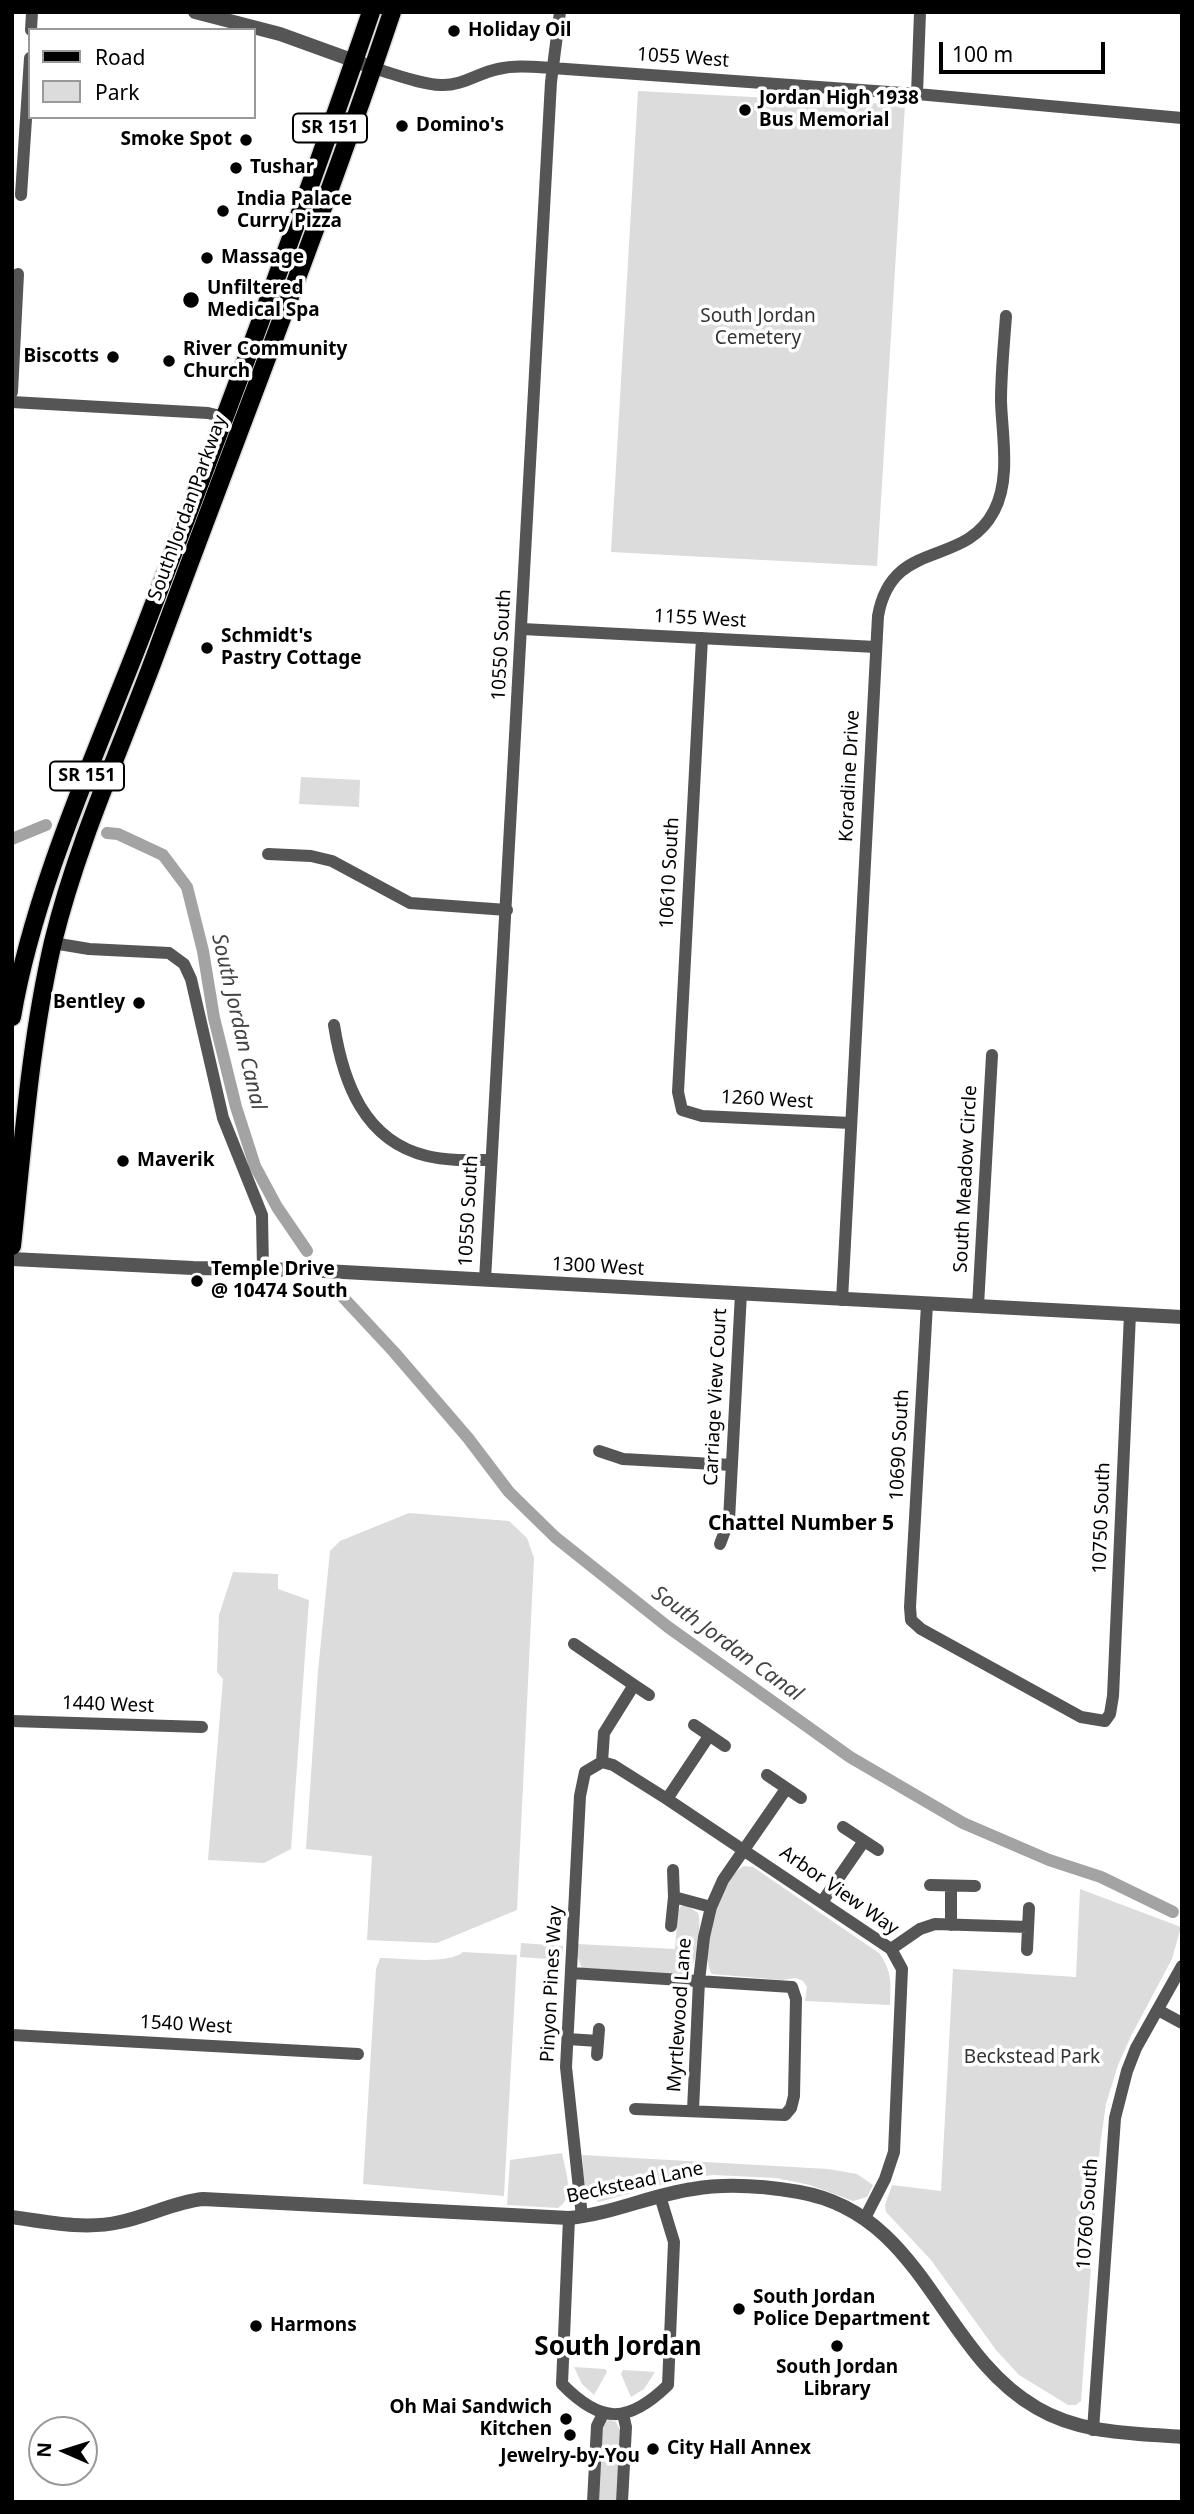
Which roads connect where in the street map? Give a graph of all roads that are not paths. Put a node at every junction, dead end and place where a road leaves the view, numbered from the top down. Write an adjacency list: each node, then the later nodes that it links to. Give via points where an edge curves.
1 (195, 12): 6 (street, 1055 West, via 280,34)
2 (371, 12): 6 (main road, South Jordan Parkway / SR 151)
3 (392, 12): 7 (main road, South Jordan Parkway / SR 151)
4 (560, 12): 8 (street, 10550 South)
5 (920, 12): 10 (street)
6 (353, 61): 7 (street, 1055 West); 14 (main road, South Jordan Parkway / SR 151)
7 (373, 68): 8 (street, 1055 West, via 443,85 511,66); 15 (main road, South Jordan Parkway / SR 151)
8 (552, 68): 10 (street, 1055 West); 20 (street, 10550 South)
9 (28, 88): 12 (street)
10 (917, 94): 11 (street, 1055 West)
11 (1182, 118)
12 (21, 195)
13 (18, 274): 17 (street)
14 (268, 300): 15 (main road); 19 (main road, South Jordan Parkway / SR 151)
15 (287, 307): 25 (main road, South Jordan Parkway / SR 151, via 92,814)
16 (1006, 316): 22 (street, Koradine Drive, via 1002,470 994,510 976,535 914,561 892,581 881,604)
17 (12, 392)
18 (12, 402): 19 (street)
19 (224, 417): 26 (main road, South Jordan Parkway / SR 151, via 67,828 30,941)
20 (522, 629): 21 (street, 1155 West); 24 (street, 10550 South)
21 (702, 638): 22 (street, 1155 West); 29 (street, 10610 South, via 678,1091)
22 (876, 648): 30 (street, Koradine Drive)
23 (268, 854): 24 (street, via 332,861 410,903)
24 (507, 910): 31 (street, 10550 South)
25 (53, 943): 32 (main road, South Jordan Parkway / SR 151, via 37,1023); 34 (street, via 169,953 184,964 223,1118 262,1215)
26 (12, 1017)
27 (334, 1025): 31 (street, via 350,1089 379,1131 427,1156)
28 (992, 1055): 39 (street, South Meadow Circle)
29 (682, 1110): 30 (street, 1260 West, via 702,1116)
30 (851, 1123): 37 (street, Koradine Drive)
31 (491, 1160): 35 (street, 10550 South)
32 (12, 1246)
33 (12, 1259): 34 (street, 1300 West)
34 (263, 1269): 35 (street, 1300 West)
35 (485, 1280): 36 (street, 1300 West)
36 (741, 1293): 37 (street, 1300 West); 43 (street, Carriage View Court)
37 (842, 1300): 38 (street, 1300 West)
38 (927, 1304): 39 (street, 1300 West); 49 (street, 10690 South, via 911,1620 1081,1717)
39 (978, 1306): 40 (street, 1300 West)
40 (1130, 1314): 41 (street, 1300 West); 49 (street, 10750 South, via 1113,1696)
41 (1182, 1317)
42 (599, 1451): 43 (street, via 623,1459)
43 (732, 1465): 44 (street, Carriage View Court, via 729,1520)
44 (720, 1544)
45 (574, 1644): 46 (street)
46 (634, 1685): 47 (street); 54 (street, via 604,1733)
47 (649, 1695)
48 (12, 1721): 51 (street, 1440 West)
49 (1105, 1721)
50 (694, 1725): 52 (street)
51 (202, 1727)
52 (709, 1737): 53 (street); 58 (street)
53 (725, 1746)
54 (601, 1762): 58 (street, Arbor View Way); 77 (street, Pinyon Pines Way, via 585,1772 580,1796)
55 (767, 1775): 56 (street)
56 (786, 1789): 57 (street); 61 (street, Myrtlewood Lane)
57 (802, 1798)
58 (667, 1799): 61 (street, Arbor View Way)
59 (843, 1827): 60 (street)
60 (864, 1841): 62 (street); 68 (street)
61 (745, 1850): 68 (street, Arbor View Way); 69 (street, Myrtlewood Lane, via 723,1880)
62 (878, 1850)
63 (673, 1870): 67 (street)
64 (929, 1885): 65 (street)
65 (951, 1886): 66 (street); 71 (street)
66 (975, 1886)
67 (674, 1897): 69 (street); 72 (street)
68 (822, 1902): 74 (street, Arbor View Way)
69 (711, 1907): 78 (street, Myrtlewood Lane)
70 (1029, 1908): 73 (street)
71 (951, 1925): 73 (street); 74 (street, via 920,1929)
72 (671, 1926)
73 (1028, 1927): 75 (street)
74 (891, 1949): 90 (street, Arbor View Way, via 902,1969 894,2152)
75 (1027, 1950)
76 (1182, 1965): 79 (street, 10760 South)
77 (571, 1973): 78 (street); 82 (street, Pinyon Pines Way)
78 (699, 1981): 86 (street, Myrtlewood Lane); 86 (street, via 792,1987 796,1999 794,2095 785,2115)
79 (1158, 2010): 80 (street); 95 (street, 10760 South, via 1136,2048 1115,2118)
80 (1182, 2023)
81 (12, 2035): 84 (street, 1540 West)
82 (568, 2039): 83 (street); 89 (street, Pinyon Pines Way)
83 (598, 2041)
84 (358, 2054)
85 (635, 2109): 86 (street)
86 (693, 2110)
87 (660, 2196): 89 (street, Beckstead Lane); 90 (street, Beckstead Lane, via 724,2185 765,2187 820,2197); 94 (street, via 674,2242 668,2385 638,2410)
88 (12, 2217): 91 (street, Beckstead Lane)
89 (576, 2217): 91 (street, Beckstead Lane, via 203,2199 102,2225); 93 (street, Pinyon Pines Way, via 562,2384)
90 (865, 2218): 95 (street, Beckstead Lane, via 916,2268 987,2367 1037,2408)
91 (46, 2223): 92 (street, Beckstead Lane)
92 (12, 2227)
93 (603, 2414): 94 (street); 97 (street, via 597,2426)
94 (623, 2414): 98 (street)
95 (1093, 2430): 96 (street, Beckstead Lane)
96 (1182, 2437)
97 (593, 2502)
98 (622, 2502)

